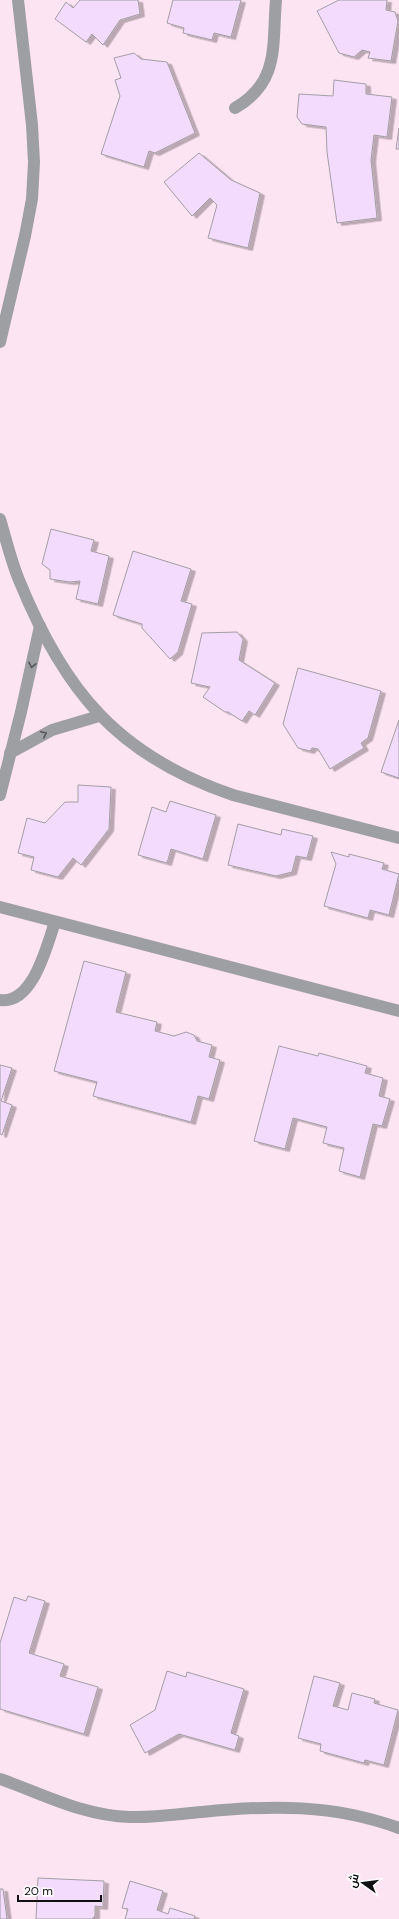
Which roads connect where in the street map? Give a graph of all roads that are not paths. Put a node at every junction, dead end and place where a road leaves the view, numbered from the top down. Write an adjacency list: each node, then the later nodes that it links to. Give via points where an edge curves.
1 (18, 0): 4 (street, via 32,125 32,200)
2 (276, 0): 3 (street, via 270,65 266,79 258,91)
3 (235, 108)
4 (0, 342)
5 (0, 519): 6 (street, via 18,579)
6 (40, 626): 7 (street, via 75,686); 8 (street, one-way to 8)
7 (99, 716): 8 (street, one-way to 7, via 52,730); 10 (street, via 139,750 184,776 208,786 233,795)
8 (10, 753): 9 (street)
9 (0, 795)
10 (399, 838)
11 (0, 907): 12 (street)
12 (55, 922): 13 (street, via 34,979 26,990 15,998); 14 (street)
13 (0, 1000)
14 (399, 1011)
15 (0, 1779): 16 (street, via 79,1809 109,1815 157,1817 288,1806 354,1814)
16 (399, 1828)

